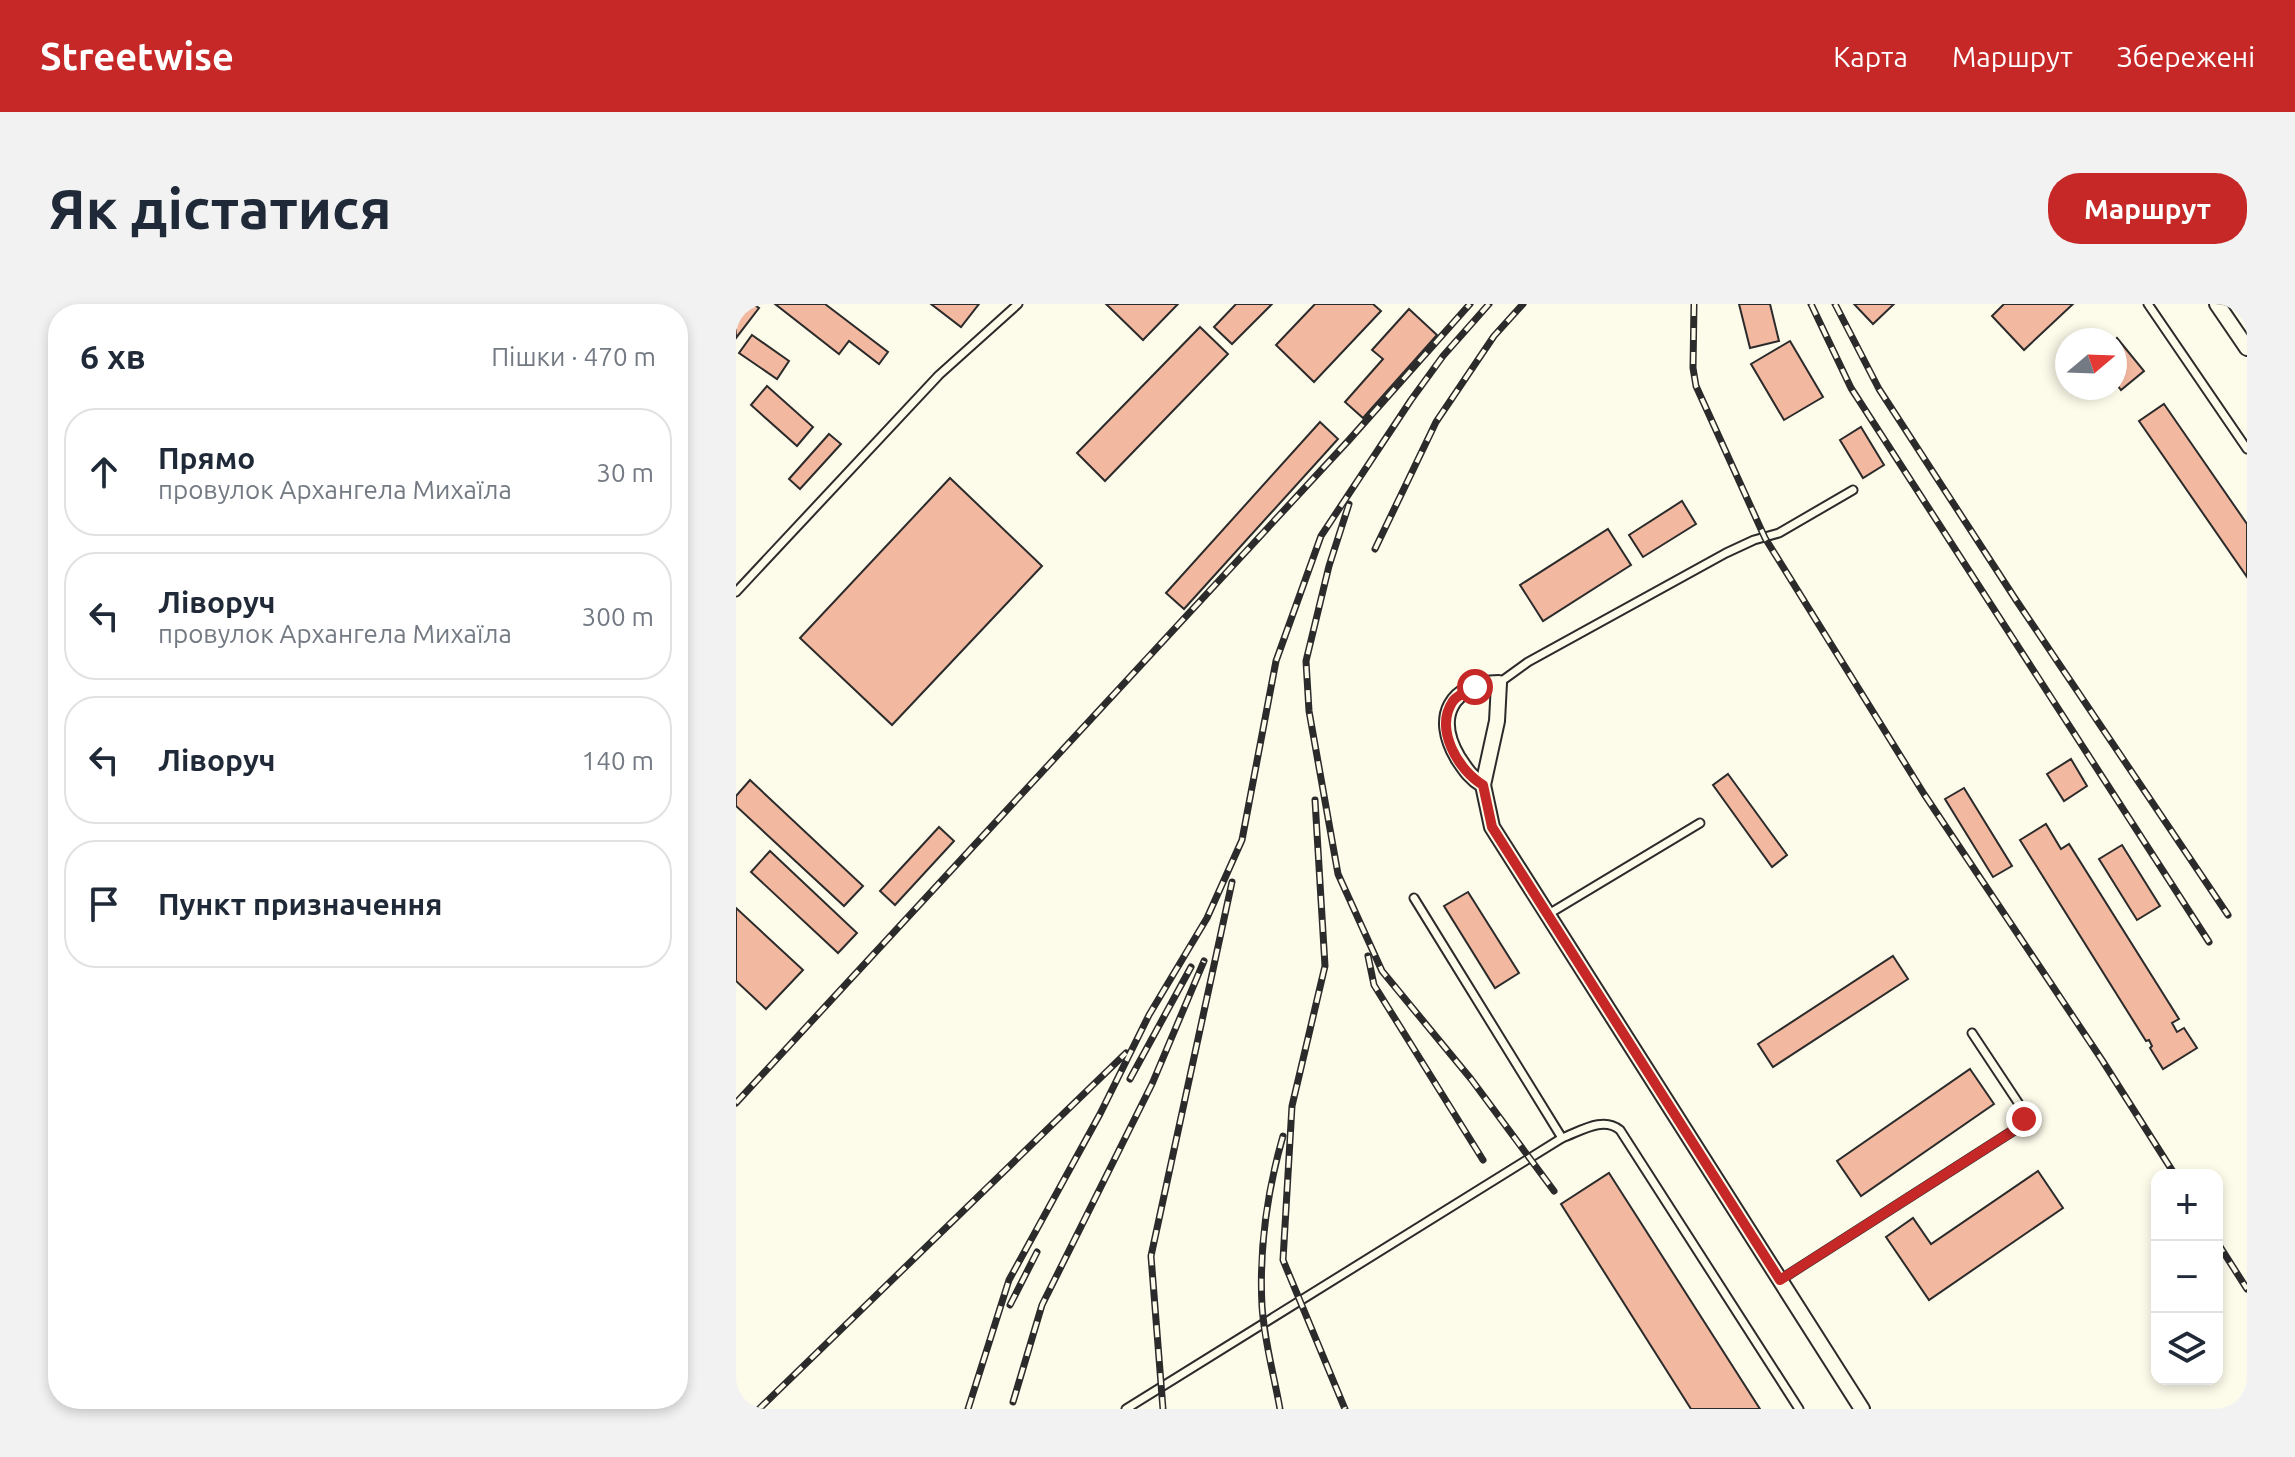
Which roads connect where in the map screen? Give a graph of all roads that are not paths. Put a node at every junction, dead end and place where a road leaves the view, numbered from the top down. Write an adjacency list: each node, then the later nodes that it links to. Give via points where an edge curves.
1 (1018, 304): 7 (lane, via 939,375)
2 (2148, 304): 5 (lane)
3 (2217, 304): 4 (street)
4 (2247, 348)
5 (2247, 449)
6 (1853, 490): 8 (lane, via 1779,533 1726,553)
7 (736, 592)
8 (1499, 683): 9 (street); 9 (street, via 1455,698 1447,712 1449,742 1468,774)
9 (1483, 785): 12 (street, via 1492,827)
10 (1700, 823): 12 (lane)
11 (1414, 898): 14 (lane)
12 (1547, 915): 15 (street)
13 (1972, 1033): 15 (lane, via 2023,1110 2019,1127)
14 (1562, 1138): 16 (lane); 17 (lane, via 1601,1123 1620,1130)
15 (1780, 1280): 18 (street)
16 (1126, 1409)
17 (1799, 1409)
18 (1862, 1409)

